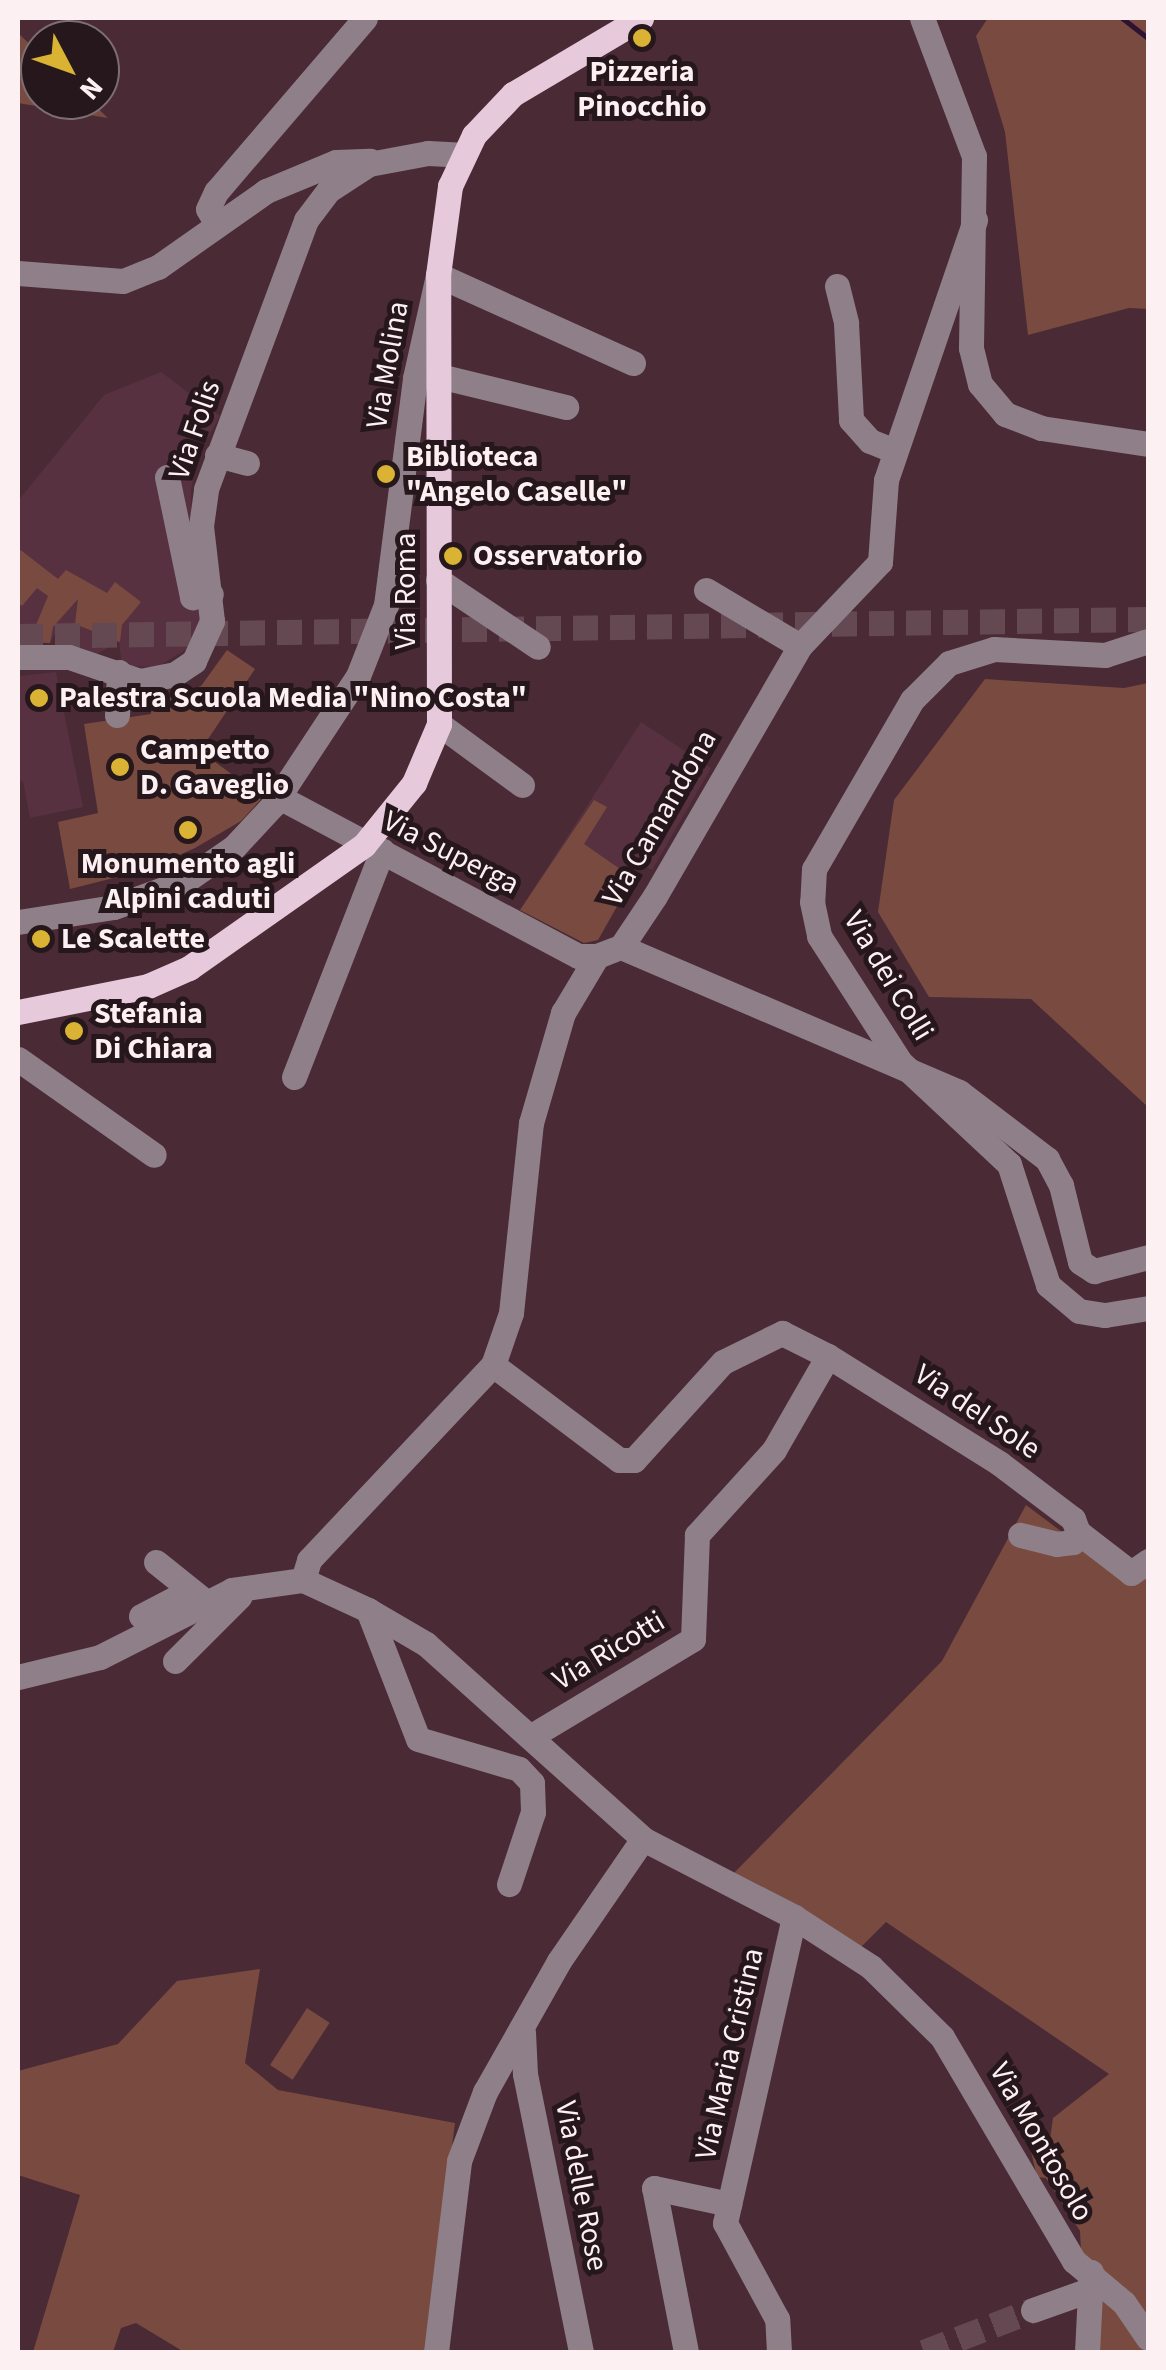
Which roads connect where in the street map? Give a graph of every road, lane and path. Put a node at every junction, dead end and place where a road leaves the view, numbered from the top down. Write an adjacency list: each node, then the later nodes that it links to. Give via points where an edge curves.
1 (365, 18): 7 (street, via 216,192 208,209)
2 (641, 18): 4 (main road, Via Roma, via 527,82)
3 (922, 18): 6 (street, via 974,156)
4 (462, 155): 5 (street, Via Folis); 9 (main road, Via Roma, via 447,201)
5 (375, 162): 7 (street, via 343,160 308,172 257,196); 17 (street, Via Folis, via 328,190 306,220)
6 (974, 220): 15 (street, via 970,348 980,384 1005,414 1041,428); 18 (street, Via Camandona)
7 (218, 226): 8 (street, via 158,267 123,281)
8 (18, 273)
9 (438, 275): 11 (street); 12 (main road, Via Roma); 32 (street, Via Molina, via 415,378 386,605 341,702)
10 (837, 286): 18 (street, via 852,420 870,441)
11 (633, 363)
12 (438, 376): 13 (street); 21 (main road, Via Roma)
13 (566, 406)
14 (1148, 425): 15 (street)
15 (1100, 434): 16 (street)
16 (1148, 444)
17 (220, 448): 19 (street); 23 (street, Via Folis, via 201,526)
18 (894, 451): 25 (street, Via Camandona, via 880,562)
19 (250, 457)
20 (167, 477): 23 (street, via 192,597)
21 (438, 580): 26 (street); 30 (main road, Via Roma)
22 (706, 590): 25 (street)
23 (211, 594): 28 (street, Via Folis, via 208,642 194,661 159,680)
24 (1148, 641): 38 (street, Via dei Colli, via 1105,655 994,649 949,663 912,700 814,869 812,902 819,936)
25 (800, 646): 35 (street, Via Camandona)
26 (538, 647)
27 (18, 657): 28 (street, Via Folis, via 69,657)
28 (118, 672): 29 (street)
29 (117, 715)
30 (440, 724): 31 (street); 33 (main road, Via Roma, via 414,783)
31 (522, 785)
32 (279, 797): 33 (street, Via Superga); 34 (street, Via Molina, via 234,846 185,880 114,907)
33 (373, 848): 35 (street, Via Superga, via 578,956); 36 (main road, Via Roma, via 189,968 148,986); 39 (street)
34 (18, 922)
35 (609, 952): 38 (street, Via Superga); 44 (street, Via Camandona, via 563,1013 531,1123 511,1313)
36 (18, 1012)
37 (18, 1059): 40 (street)
38 (901, 1063): 41 (street, Via Superga, via 959,1092 1047,1159 1061,1185 1080,1262 1094,1271); 42 (street, Via dei Colli, via 1008,1164 1048,1285 1062,1300 1105,1315)
39 (294, 1077)
40 (154, 1155)
41 (1148, 1257)
42 (1148, 1308)
43 (828, 1356): 44 (street, via 782,1333 723,1362 634,1460 620,1460); 45 (street, Via del Sole, via 998,1463 1073,1519); 56 (street, Via Ricotti, via 774,1450 697,1534 693,1639)
44 (493, 1365): 49 (street, Via Camandona, via 309,1560)
45 (1078, 1532): 46 (street, via 1073,1542 1057,1544); 48 (street, Via del Sole, via 1131,1573)
46 (1020, 1534)
47 (169, 1561): 51 (street)
48 (1148, 1561)
49 (303, 1580): 50 (street); 52 (street, Via Maria Cristina)
50 (251, 1588): 51 (street); 54 (street)
51 (206, 1595): 53 (street); 55 (street, via 100,1658)
52 (368, 1610): 56 (street, Via Maria Cristina, via 426,1644); 58 (street, via 418,1739 519,1769 532,1784 533,1812)
53 (141, 1616)
54 (175, 1661)
55 (18, 1677)
56 (532, 1735): 57 (street, Via Maria Cristina)
57 (643, 1838): 59 (street, Via Maria Cristina); 60 (street, via 558,1961)
58 (509, 1884)
59 (794, 1918): 61 (street, Via Maria Cristina, via 871,1967); 62 (street, Via Maria Cristina)
60 (523, 2032): 66 (street, via 485,2092 459,2160); 67 (street, Via delle Rose, via 525,2074)
61 (942, 2038): 63 (street, Via Montosolo, via 1039,2209)
62 (729, 2204): 68 (street, via 654,2188); 69 (street, via 727,2236 777,2319)
63 (1092, 2281): 64 (street); 65 (street, Via Montosolo); 70 (street)
64 (1033, 2310)
65 (1148, 2338)
66 (436, 2352)
67 (582, 2352)
68 (686, 2352)
69 (779, 2352)
70 (1086, 2352)

